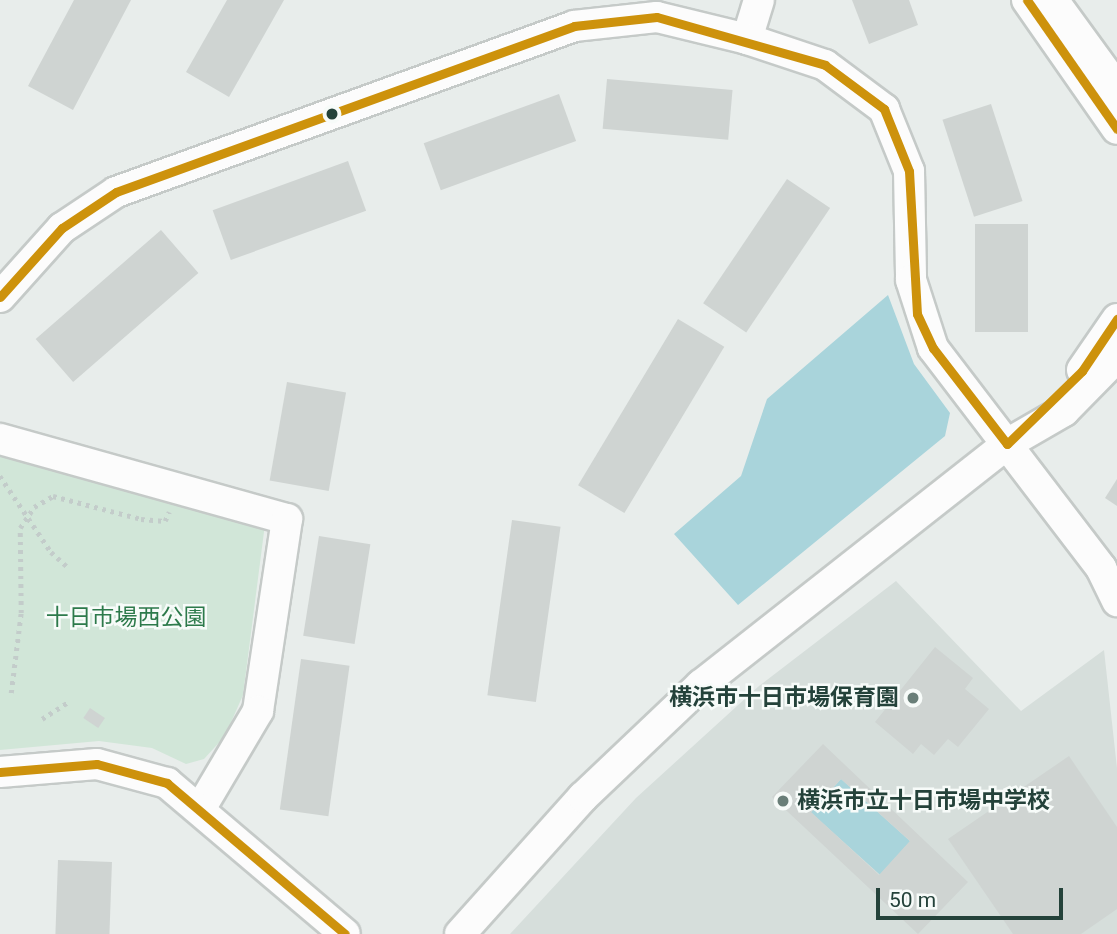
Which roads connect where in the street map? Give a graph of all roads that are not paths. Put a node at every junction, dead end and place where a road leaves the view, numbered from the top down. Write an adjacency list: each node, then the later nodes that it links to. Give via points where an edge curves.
1 (759, 0): 4 (street)
2 (1027, 0): 6 (street)
3 (1053, 0): 5 (street)
4 (747, 39): 7 (street, via 657,17 574,26 116,192 62,228); 11 (street, via 825,65 884,109 909,171 917,314 933,348)
5 (1117, 88)
6 (1117, 129)
7 (0, 297)
8 (1117, 319): 11 (street, via 1082,371)
9 (1117, 357): 11 (street, via 1064,411)
10 (0, 439): 14 (street, via 286,519 258,711 242,749)
11 (1007, 444): 12 (street, via 1101,568); 16 (street, via 701,685 583,797)
12 (1117, 601)
13 (0, 772): 14 (street, via 97,764 130,770 167,783)
14 (200, 809): 15 (street)
15 (345, 934)
16 (460, 934)

